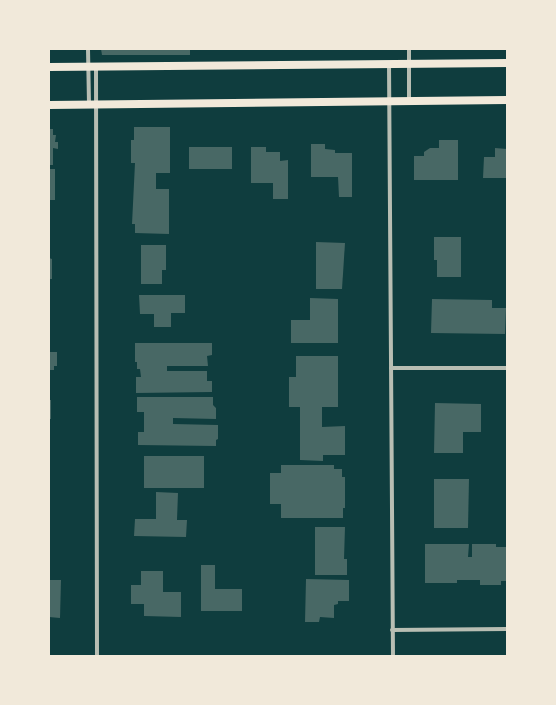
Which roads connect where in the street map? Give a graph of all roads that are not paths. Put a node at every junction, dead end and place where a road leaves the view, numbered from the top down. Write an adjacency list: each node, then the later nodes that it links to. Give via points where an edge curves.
1 (88, 49): 6 (street)
2 (408, 49): 5 (street)
3 (507, 63): 5 (main road)
4 (389, 64): 5 (main road); 6 (main road); 9 (street)
5 (409, 64): 10 (street)
6 (92, 67): 7 (main road); 11 (street); 11 (street)
7 (49, 68)
8 (507, 100): 10 (main road)
9 (390, 101): 10 (main road); 11 (main road); 13 (street)
10 (409, 101)
11 (92, 104): 12 (main road); 17 (street)
12 (49, 105)
13 (391, 368): 14 (street); 16 (street)
14 (507, 368)
15 (507, 628): 16 (street)
16 (392, 630): 18 (street)
17 (97, 656)
18 (393, 656)

